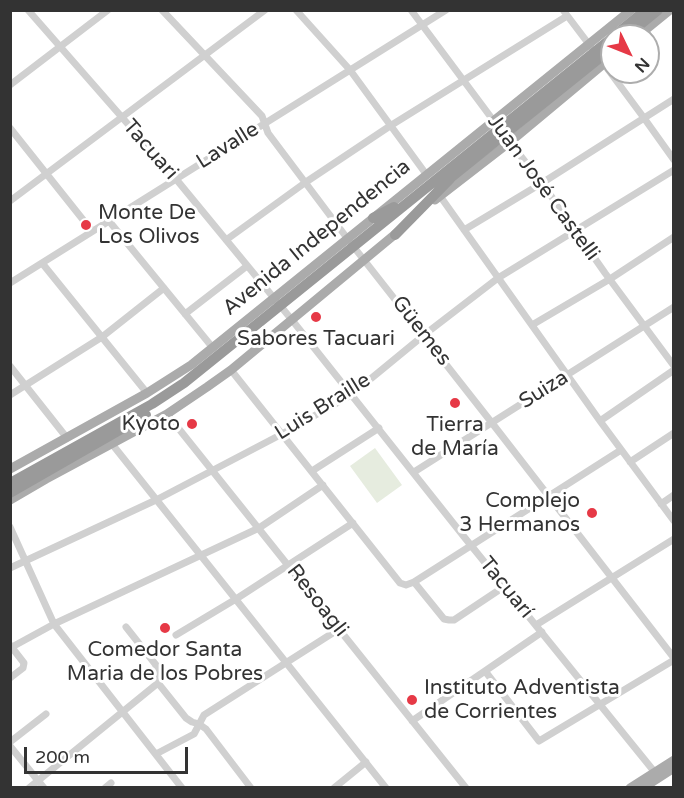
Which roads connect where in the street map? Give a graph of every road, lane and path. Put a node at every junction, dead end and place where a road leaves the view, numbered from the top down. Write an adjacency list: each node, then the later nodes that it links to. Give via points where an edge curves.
1 (28, 10): 16 (street, Tacuari)
2 (108, 10): 16 (street)
3 (162, 10): 19 (street, Güemes)
4 (265, 10): 19 (street)
5 (296, 10): 22 (street)
6 (411, 10): 15 (street, Juan José Castelli)
7 (447, 10): 15 (street, Lavalle)
8 (631, 10): 20 (main road, Avenida Independencia)
9 (658, 10): 13 (highway, Avenida Independencia)
10 (664, 10): 13 (highway)
11 (672, 11): 14 (main road)
12 (566, 13): 20 (street); 23 (street)
13 (646, 16)
14 (654, 24)
15 (423, 25): 22 (street, Lavalle); 23 (street, Juan José Castelli)
16 (59, 47): 24 (street); 26 (street, Tacuari)
17 (600, 52): 20 (highway, Avenida Independencia)
18 (600, 54): 20 (highway, Avenida Independencia)
19 (206, 55): 26 (street); 28 (street, Güemes)
20 (597, 55): 21 (main road, Avenida Independencia); 27 (street); 31 (highway, Avenida Independencia); 31 (main road, Avenida Independencia)
21 (600, 55)
22 (350, 70): 28 (street, Lavalle); 29 (street)
23 (464, 81): 29 (street); 31 (street, Juan José Castelli)
24 (10, 85)
25 (674, 99): 27 (street)
26 (122, 117): 34 (street); 37 (street, Tacuari)
27 (644, 118): 32 (street); 40 (street)
28 (265, 124): 37 (street, Lavalle); 39 (street, Güemes)
29 (390, 126): 35 (street); 39 (street)
30 (10, 128): 34 (street)
31 (502, 132): 35 (main road, Avenida Independencia); 36 (highway, Avenida Independencia); 38 (highway, Avenida Independencia); 40 (street, Juan José Castelli); 41 (main road, Avenida Independencia)
32 (674, 160)
33 (674, 170): 47 (street, Luis Braille)
34 (46, 173): 42 (street); 46 (street)
35 (426, 174): 43 (main road, Avenida Independencia)
36 (454, 175): 48 (highway); 51 (highway, Avenida Independencia)
37 (176, 179): 44 (street, Lavalle); 50 (street, Tacuari)
38 (437, 179): 43 (highway); 51 (highway, Avenida Independencia)
39 (306, 182): 50 (street); 51 (street, Güemes)
40 (542, 183): 45 (street); 47 (street, Juan José Castelli)
41 (440, 196): 45 (street); 48 (main road, Avenida Independencia)
42 (10, 201)
43 (373, 219): 51 (main road, Avenida Independencia)
44 (109, 221): 46 (street, Lavalle); 57 (street)
45 (464, 230): 54 (street)
46 (92, 231): 52 (street, Lavalle)
47 (575, 231): 54 (street, Luis Braille); 55 (street, Juan José Castelli)
48 (395, 235): 51 (main road, Avenida Independencia)
49 (674, 237): 55 (street)
50 (226, 240): 53 (street, Tacuari)
51 (356, 249): 58 (highway, Avenida Independencia); 61 (main road, Avenida Independencia); 64 (street, Güemes)
52 (42, 262): 56 (street, Lavalle); 65 (street)
53 (247, 266): 58 (street, Tacuari); 60 (street)
54 (498, 278): 62 (street); 64 (street, Luis Braille)
55 (609, 279): 62 (street); 63 (street, Juan José Castelli)
56 (10, 283)
57 (165, 288): 60 (street); 65 (street)
58 (280, 305): 61 (street, Tacuari); 66 (main road, Avenida Independencia); 90 (highway, Avenida Independencia, via 223,360 166,403); 91 (highway, Avenida Independencia, via 184,383)
59 (674, 307): 63 (street, Suiza)
60 (185, 314): 66 (street)
61 (292, 320): 69 (main road, Avenida Independencia); 74 (street, Tacuarí)
62 (532, 325): 70 (street)
63 (644, 325): 68 (street, Juan José Castelli); 70 (street, Suiza)
64 (424, 335): 74 (street, Luis Braille); 77 (street, Güemes)
65 (102, 337): 71 (street); 72 (street)
66 (213, 348): 72 (main road, Avenida Independencia)
67 (10, 366): 71 (street)
68 (674, 368): 76 (street)
69 (231, 370): 75 (main road, Avenida Independencia); 80 (street)
70 (568, 374): 76 (street); 77 (street, Suiza)
71 (26, 385): 73 (street); 81 (street)
72 (147, 393): 81 (main road, Avenida Independencia)
73 (10, 395)
74 (351, 395): 78 (street, Tacuarí); 80 (street, Luis Braille)
75 (167, 414): 82 (main road, Avenida Independencia); 87 (street, Resoagli)
76 (600, 421): 83 (street)
77 (492, 423): 89 (street, Suiza); 95 (street, Güemes)
78 (379, 428): 88 (street); 89 (street, Tacuarí)
79 (674, 433): 85 (street)
80 (282, 434): 87 (street, Luis Braille); 88 (street)
81 (67, 438): 86 (main road, Avenida Independencia)
82 (112, 444): 84 (main road, Avenida Independencia); 97 (street)
83 (621, 450): 85 (street); 95 (street)
84 (98, 452): 90 (highway); 96 (main road, Avenida Independencia)
85 (630, 462): 98 (street)
86 (10, 470)
87 (212, 471): 97 (street, Luis Braille); 102 (street, Resoagli)
88 (312, 471): 92 (street)
89 (414, 472): 104 (street, Tacuarí)
90 (43, 474): 93 (highway, Avenida Independencia)
91 (10, 483)
92 (323, 485): 100 (street); 102 (street)
93 (10, 493)
94 (674, 495): 98 (street)
95 (549, 497): 104 (street); 109 (street, Güemes)
96 (10, 500)
97 (156, 500): 105 (street); 106 (street, Luis Braille)
98 (661, 504): 99 (street)
99 (674, 521)
100 (353, 523): 107 (street); 110 (street, via 400,584)
101 (10, 527): 106 (street)
102 (259, 528): 105 (street); 107 (street, Resoagli)
103 (674, 539): 109 (street)
104 (472, 546): 110 (street); 111 (street, Tacuarí)
105 (200, 555): 112 (street); 113 (street)
106 (26, 561): 108 (street, Luis Braille); 113 (street)
107 (289, 565): 112 (street); 116 (street, Resoagli)
108 (10, 568)
109 (611, 578): 114 (street); 120 (street, Güemes)
110 (414, 582): 111 (street, via 444,619 454,620)
111 (505, 586): 114 (street, Tacuarí)
112 (236, 599): 118 (street); 121 (street)
113 (54, 624): 119 (street); 126 (street)
114 (536, 626): 117 (street, Tacuarí)
115 (126, 627): 124 (street, via 156,665)
116 (339, 629): 121 (street); 128 (street, Resoagli)
117 (542, 632): 122 (street); 125 (street, Tacuarí)
118 (176, 635)
119 (11, 646): 123 (street, via 24,663)
120 (674, 659): 125 (street)
121 (286, 663): 129 (street, via 204,715); 133 (street)
122 (485, 671): 125 (street, via 539,741); 128 (street)
123 (10, 678)
124 (158, 683): 126 (street); 129 (street, via 186,718)
125 (601, 704): 135 (street, Tacuarí)
126 (122, 711): 131 (street); 136 (street)
127 (46, 714): 130 (street)
128 (412, 721): 143 (street, Resoagli)
129 (200, 724): 131 (street, via 194,734); 140 (street)
130 (10, 744): 136 (street)
131 (156, 754): 139 (street)
132 (674, 760): 135 (main road)
133 (366, 762): 141 (street); 142 (street)
134 (674, 768): 135 (main road)
135 (657, 774): 144 (main road); 145 (main road)
136 (38, 780): 137 (street); 138 (street)
137 (29, 788)
138 (44, 788)
139 (182, 788)
140 (251, 788)
141 (334, 788)
142 (386, 788)
143 (466, 788)
144 (630, 788)
145 (643, 788)

